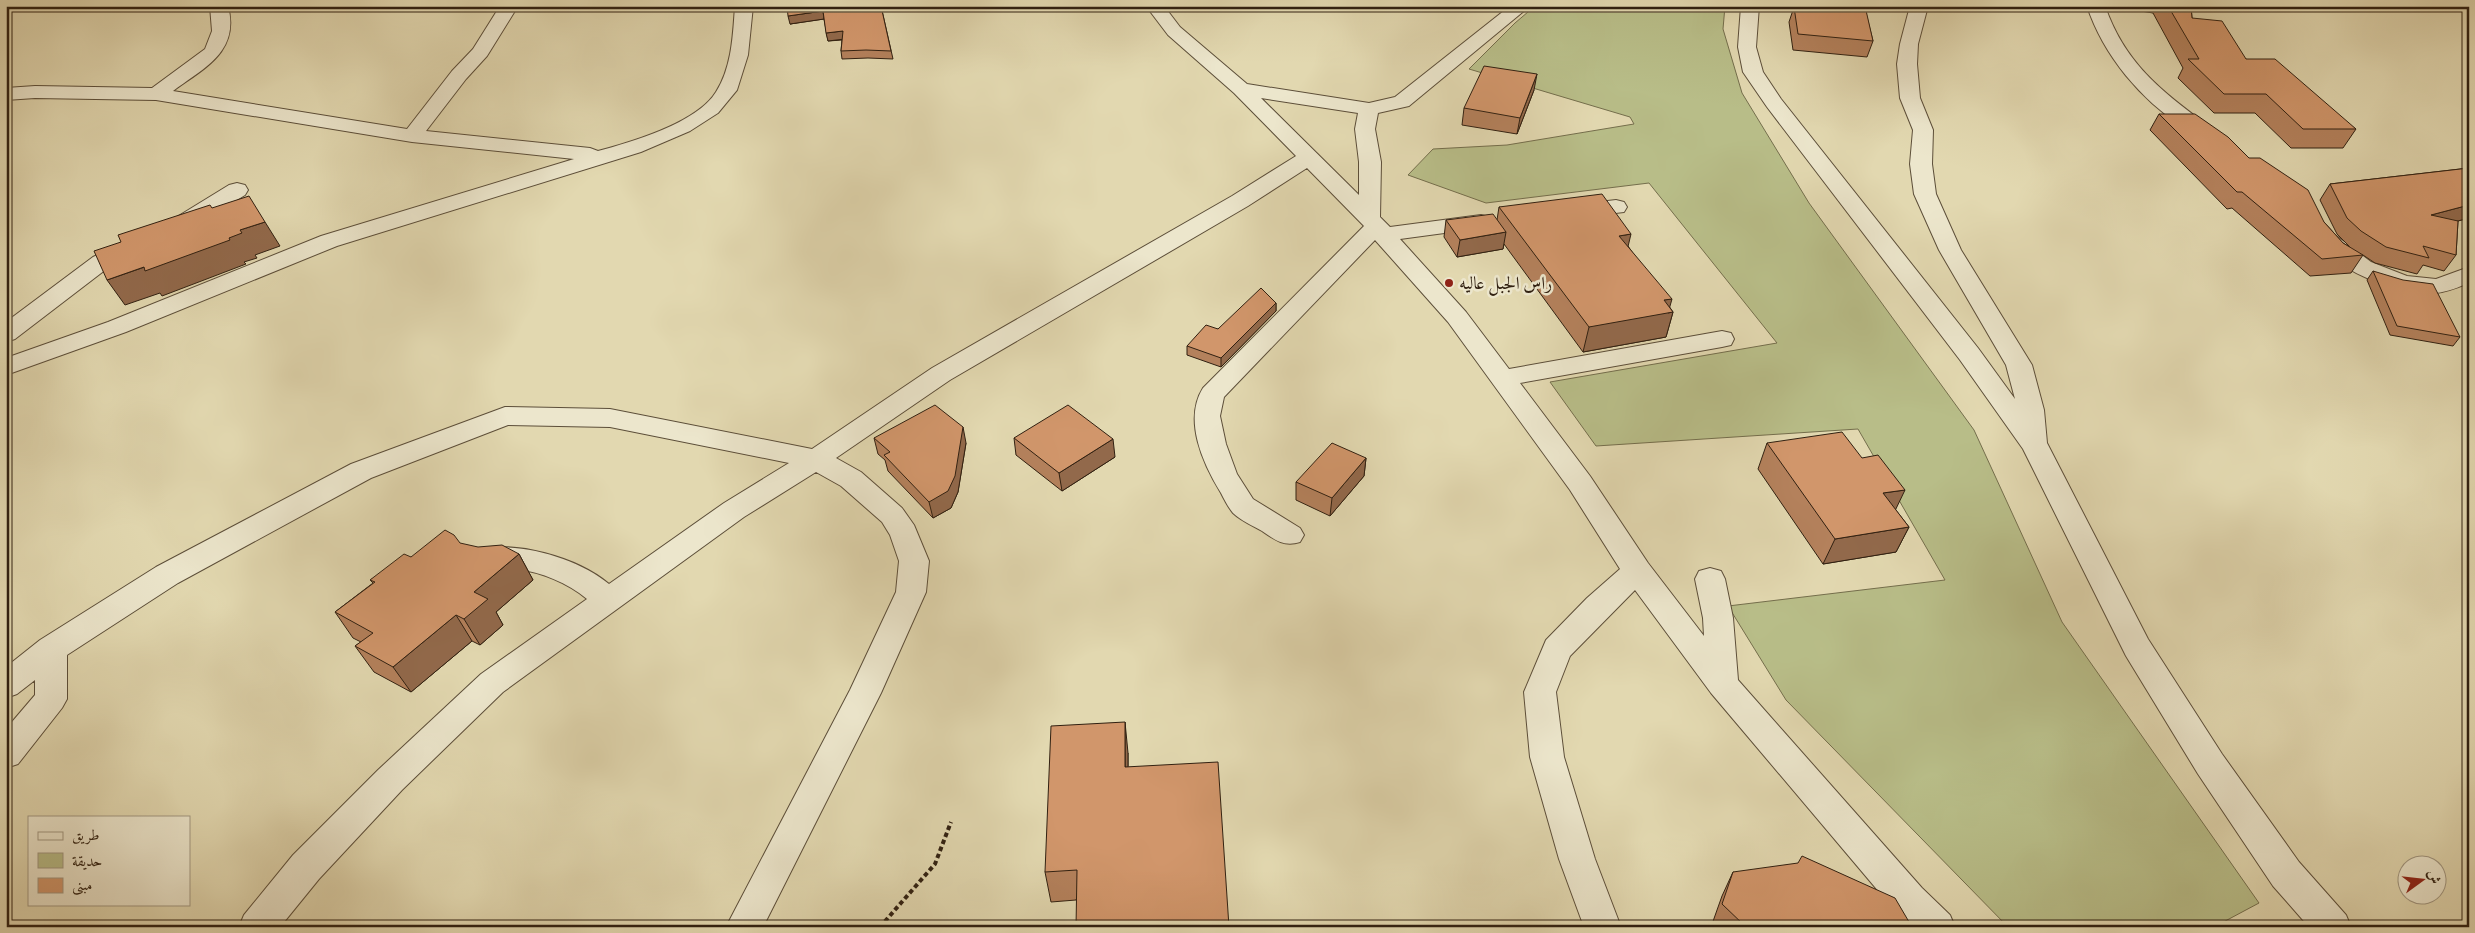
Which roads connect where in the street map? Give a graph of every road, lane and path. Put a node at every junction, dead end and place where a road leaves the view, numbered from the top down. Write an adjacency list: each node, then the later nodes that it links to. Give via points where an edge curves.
1 (219, 6): 11 (street, via 222,18 218,44 212,53)
2 (509, 6): 13 (street, via 480,52)
3 (744, 6): 15 (street, via 734,74 721,99 656,139 632,150)
4 (1155, 6): 9 (street, via 1174,31)
5 (1521, 6): 12 (street, via 1402,102)
6 (1750, 6): 28 (street, via 1747,47 1753,72)
7 (1919, 6): 28 (street, via 1907,64 1910,98 1924,130 1921,164 1925,194 1950,250 2019,364)
8 (2096, 6): 14 (street, via 2104,31 2137,74 2168,106)
9 (1240, 89): 12 (street); 16 (street)
10 (6, 94): 11 (street)
11 (156, 94): 13 (street)
12 (1369, 109): 22 (street, via 1365,130)
13 (412, 136): 15 (street)
14 (2225, 146)
15 (604, 156): 26 (street, via 329,241 117,327)
16 (1309, 157): 22 (street); 29 (street, via 1240,201 941,374)
17 (237, 190): 24 (street, via 185,222 101,262)
18 (1616, 207): 19 (street)
19 (1548, 214)
20 (1500, 220): 22 (street)
21 (2318, 224): 23 (street, via 2325,238 2341,254 2366,270 2397,280 2437,286)
22 (1376, 226): 27 (street, via 1458,316); 30 (street, via 1212,394 1207,416 1212,444 1224,475 1243,506)
23 (2469, 274)
24 (6, 334)
25 (1722, 339): 27 (street)
26 (6, 367)
27 (1504, 378): 32 (street, via 1580,483)
28 (2036, 446): 45 (street, via 2137,647 2210,764 2286,874)
29 (816, 459): 34 (street, via 734,510); 35 (street, via 610,418 505,416 361,472 167,575); 41 (street, via 851,479 892,515 904,532 914,561 911,592 865,693)
30 (1290, 535)
31 (485, 559): 34 (street, via 517,558 570,573)
32 (1637, 571): 36 (street); 43 (street, via 1557,649 1540,692 1547,757 1577,859)
33 (1710, 579): 36 (street, via 1718,618)
34 (607, 599): 40 (street, via 492,683 390,780 306,867)
35 (51, 649): 37 (street); 38 (street, via 51,699)
36 (1722, 684): 44 (street, via 1909,900)
37 (6, 686)
38 (6, 754)
39 (951, 822): 42 (path, via 935,864)
40 (257, 927)
41 (744, 927)
42 (880, 927)
43 (1603, 927)
44 (1937, 927)
45 (2332, 927)

